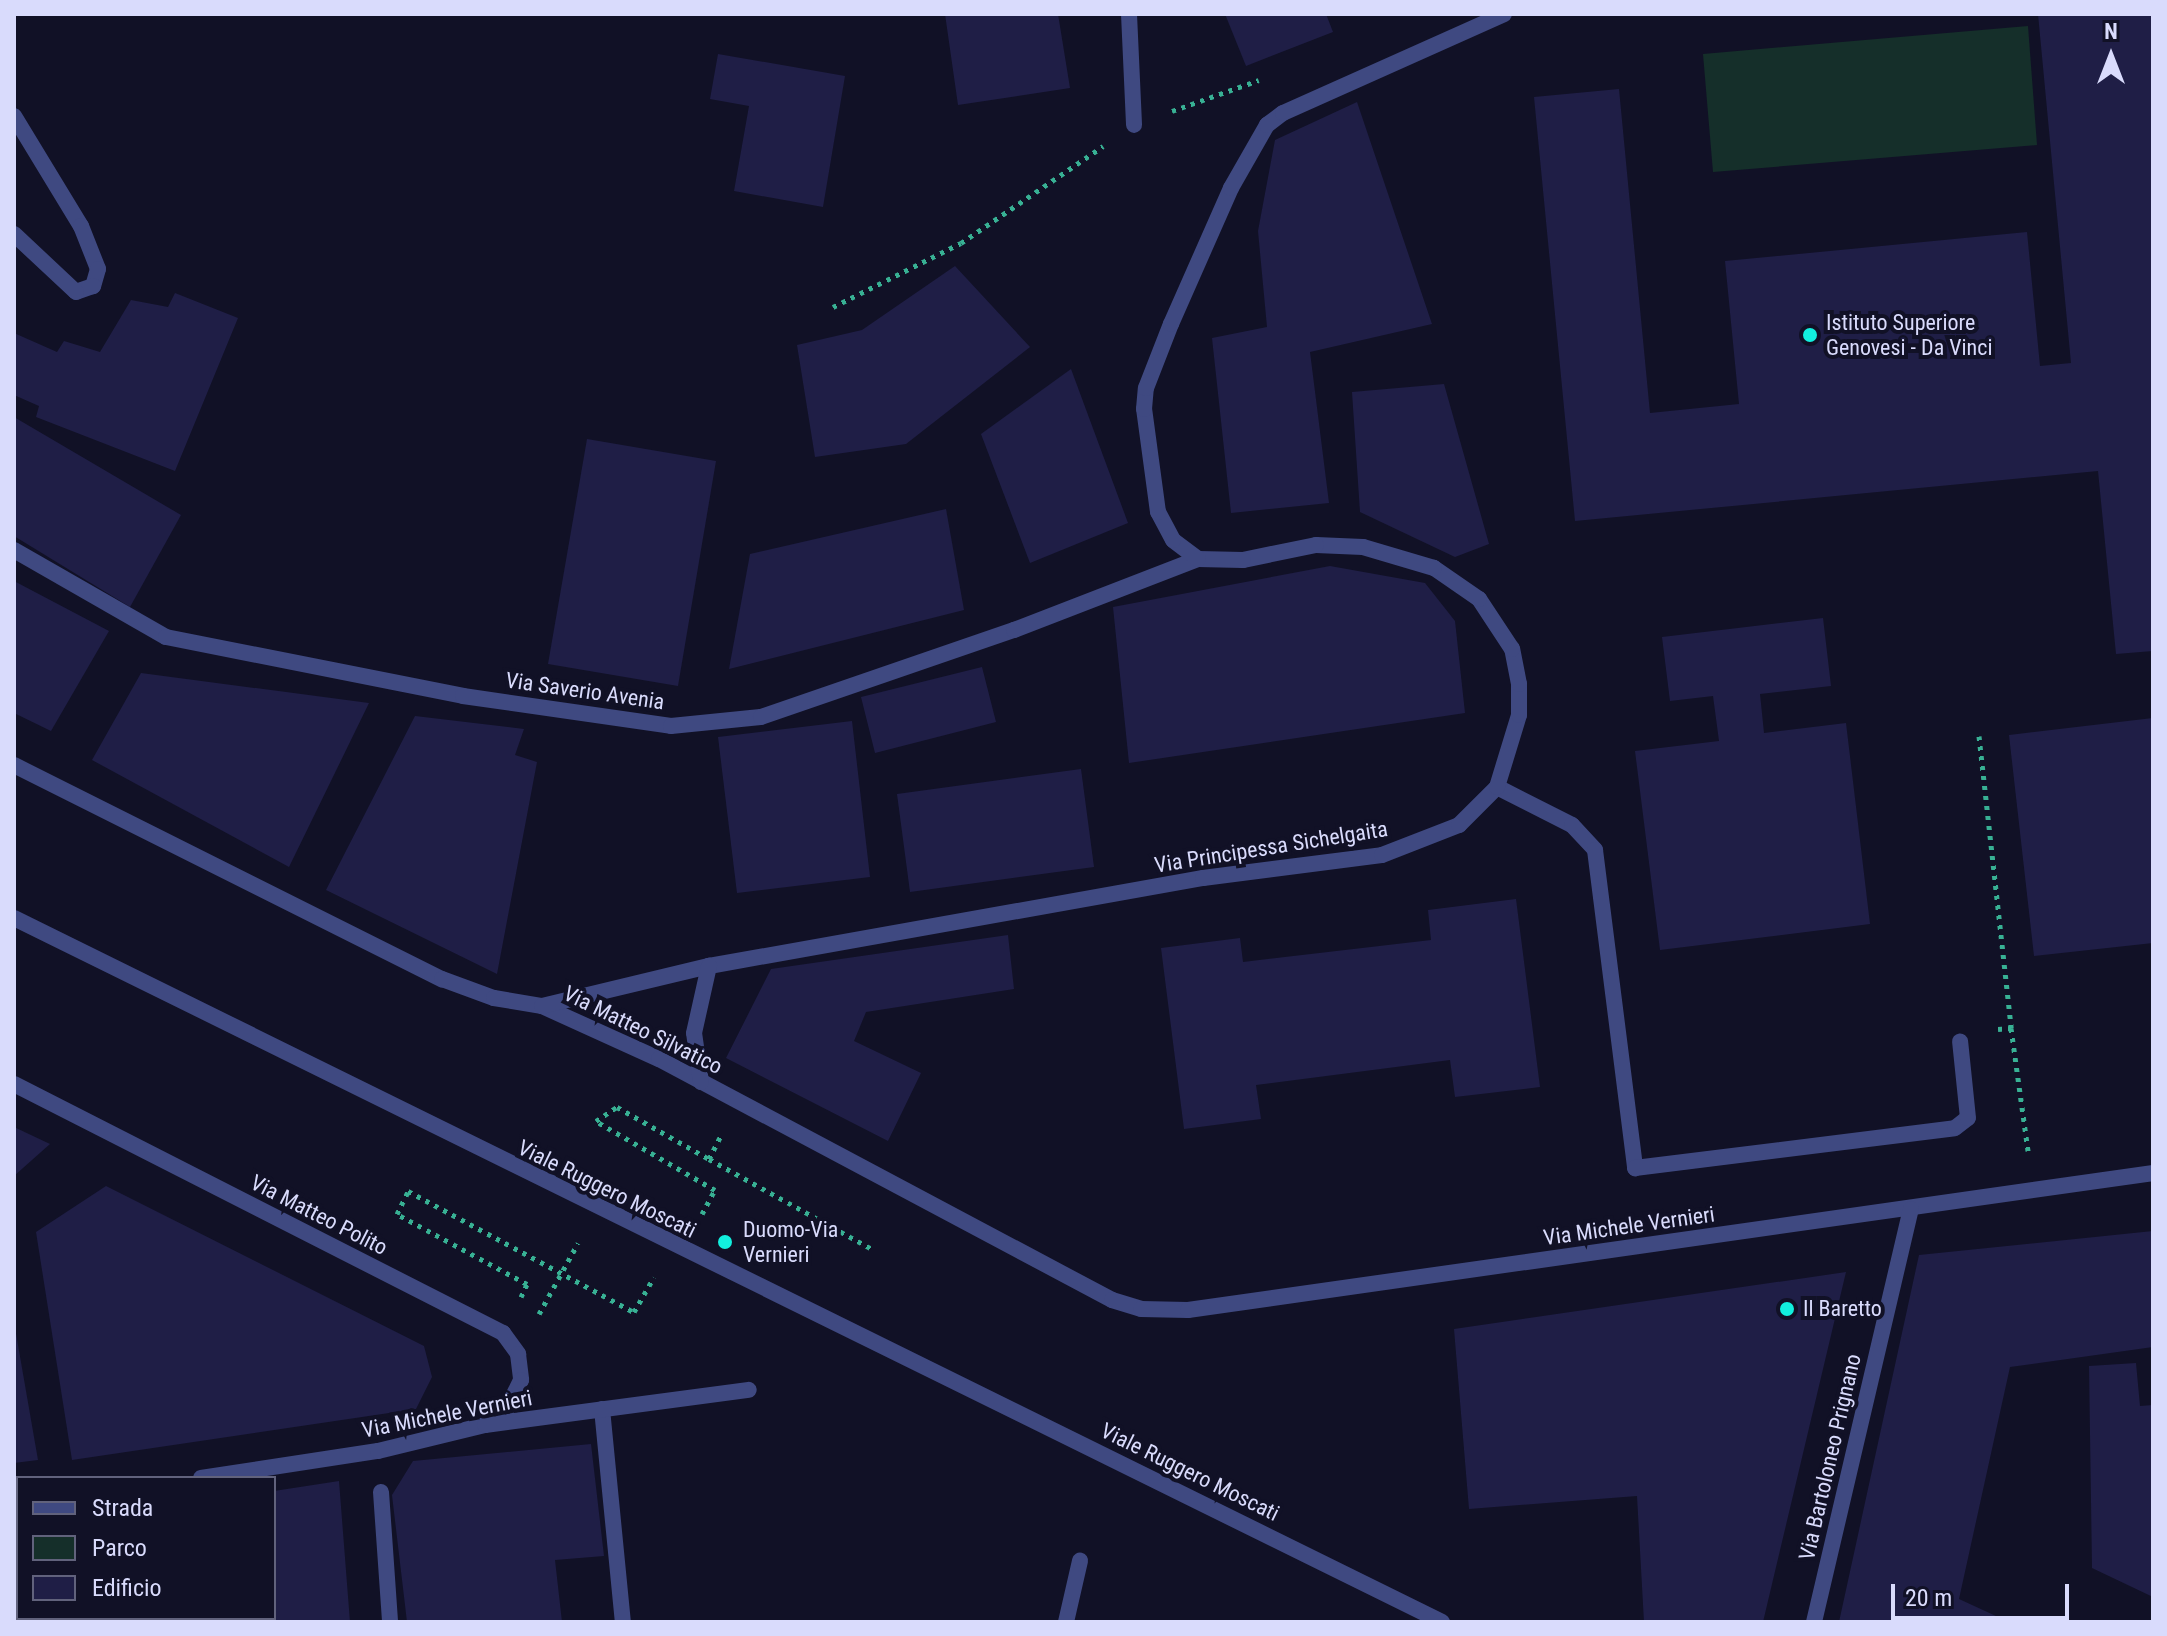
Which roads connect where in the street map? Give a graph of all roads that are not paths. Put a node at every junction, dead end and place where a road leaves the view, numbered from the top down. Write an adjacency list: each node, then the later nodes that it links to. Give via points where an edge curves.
1 (1129, 14): 4 (street)
2 (1504, 14): 7 (street, via 1283,113 1252,145 1146,388 1146,444 1158,512 1173,540)
3 (14, 116): 5 (street, via 81,226 98,269 93,286 76,292)
4 (1134, 125)
5 (14, 234)
6 (14, 550): 7 (street, Via Saverio Avenia, via 166,637 463,696 671,726 761,717 1014,630)
7 (1198, 559): 9 (street, Via Principessa Sichelgaita, via 1243,560 1337,544 1412,559 1459,583 1494,620 1512,649 1519,684 1519,715)
8 (14, 765): 12 (street, Via Matteo Silvatico, via 442,979 494,998)
9 (1497, 787): 11 (street, Via Principessa Sichelgaita, via 1459,825 1382,855 1203,878); 13 (street, via 1572,825 1595,850 1635,1168 1955,1128 1968,1118)
10 (14, 918): 28 (street, Viale Ruggero Moscati, bridge)
11 (709, 966): 12 (street, Via Principessa Sichelgaita); 14 (street, via 694,1033)
12 (542, 1006): 14 (street, Via Matteo Silvatico)
13 (1960, 1041)
14 (701, 1082): 18 (street, Via Matteo Silvatico)
15 (14, 1084): 21 (street, Via Matteo Polito, via 503,1333 518,1354 518,1395)
16 (2153, 1173): 17 (street, Via Michele Vernieri)
17 (1911, 1209): 18 (street, Via Michele Vernieri, via 1188,1310 1141,1309); 29 (street, Via Bartoloneo Prignano)
18 (1112, 1300)
19 (749, 1390): 20 (street, Via Michele Vernieri)
20 (602, 1409): 21 (street, Via Michele Vernieri); 26 (street)
21 (485, 1425): 22 (street, Via Michele Vernieri, via 378,1451)
22 (214, 1476)
23 (381, 1492): 25 (street)
24 (1080, 1561): 27 (street)
25 (390, 1622)
26 (623, 1622)
27 (1066, 1622)
28 (1442, 1622)
29 (1814, 1622)

